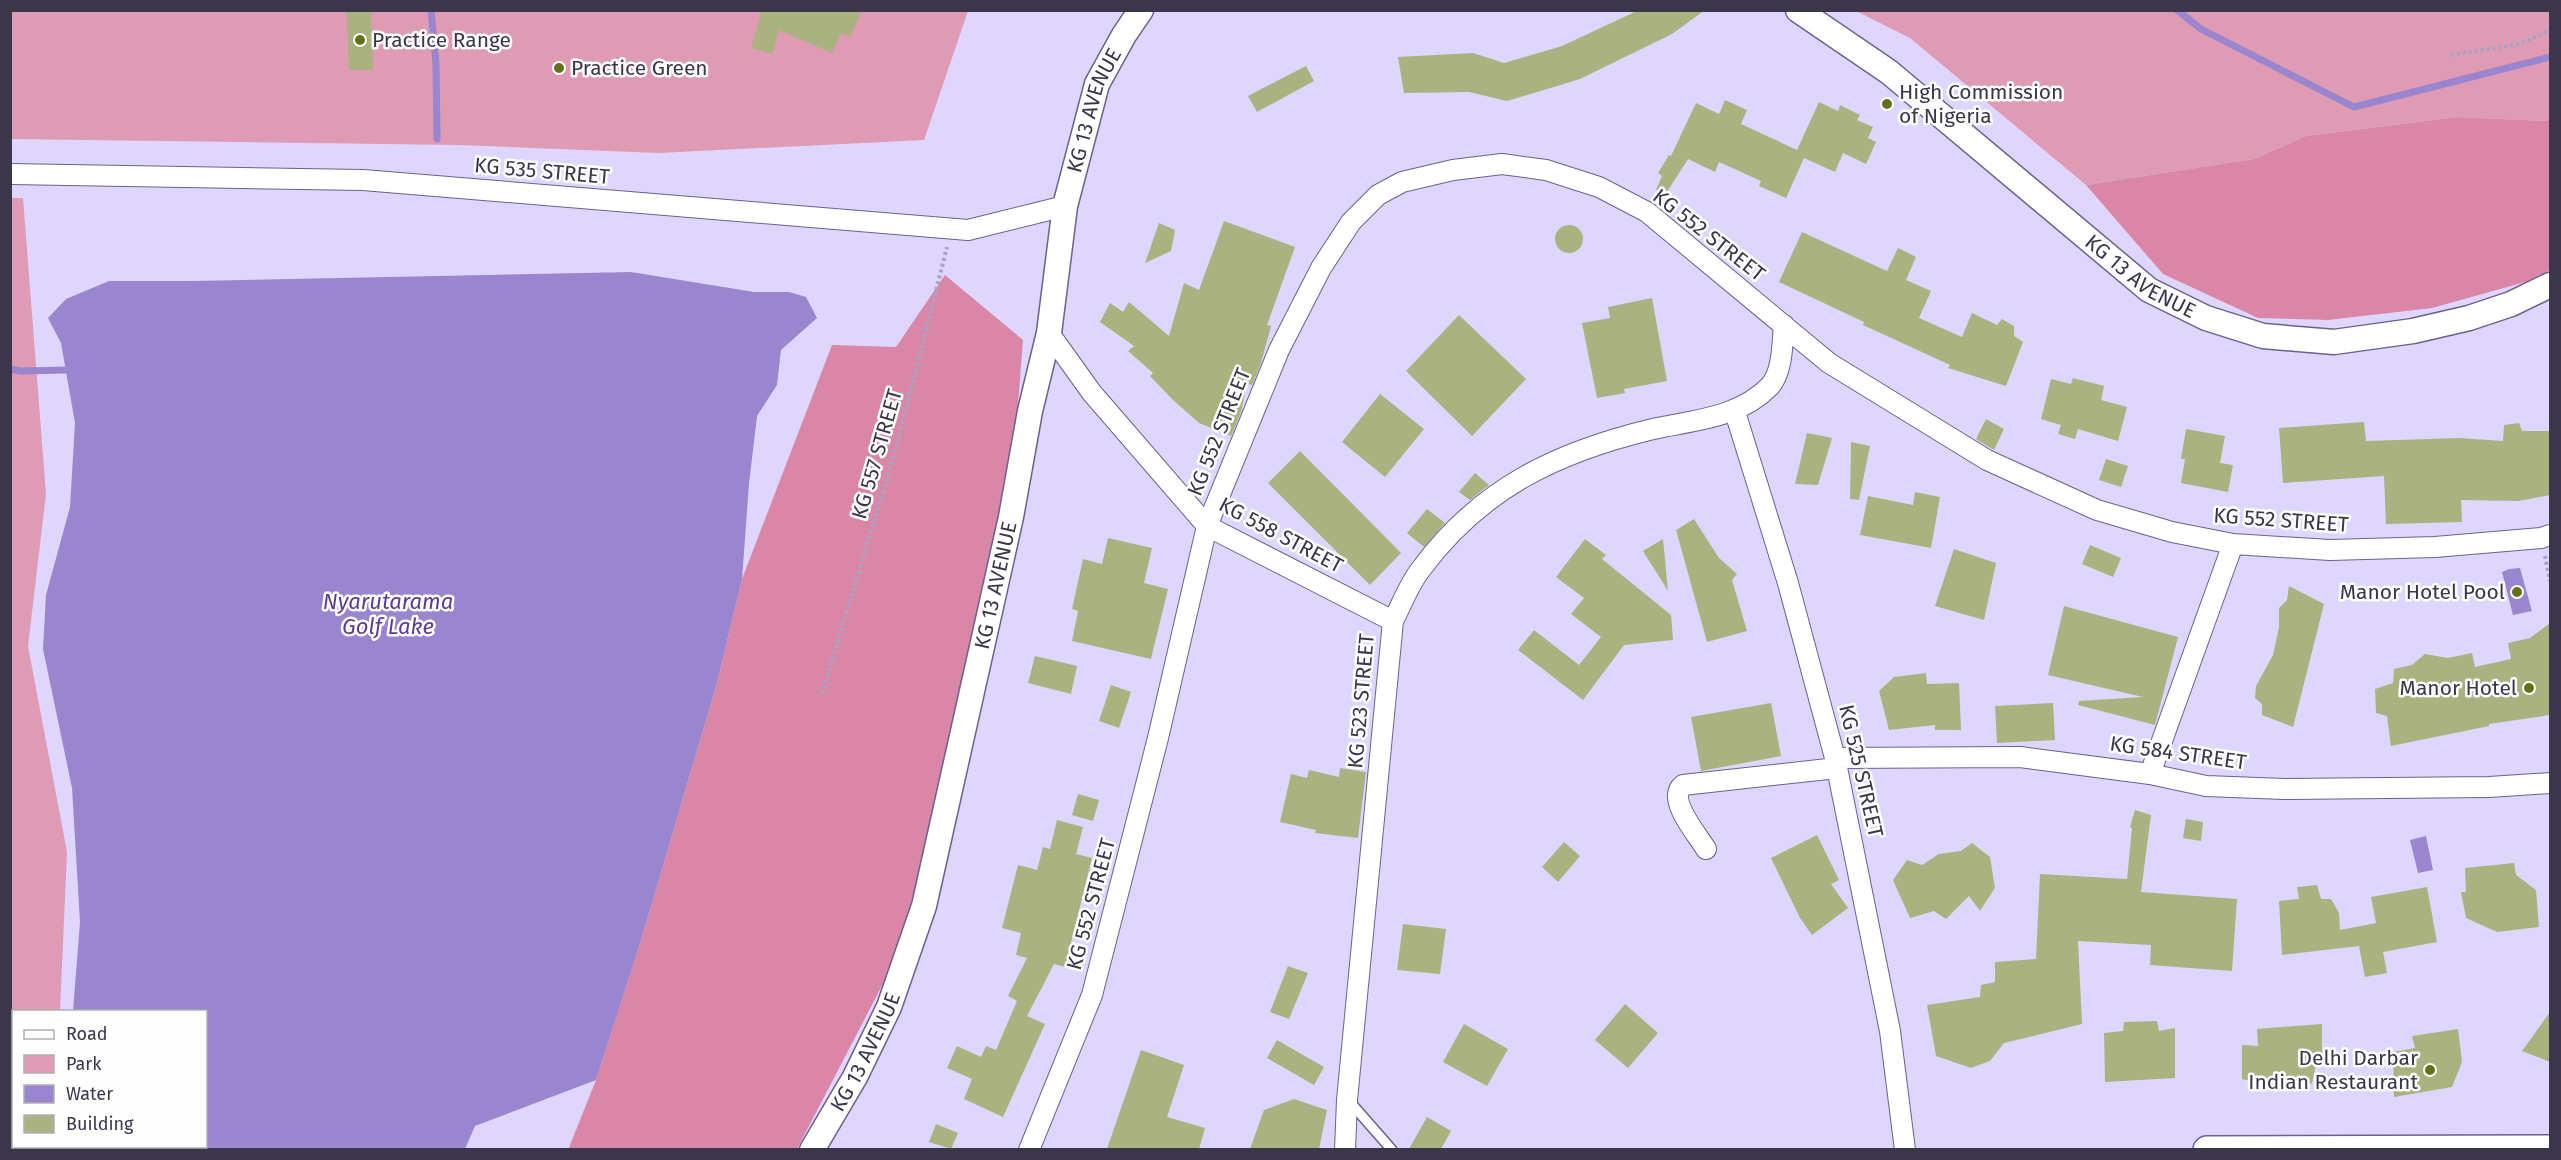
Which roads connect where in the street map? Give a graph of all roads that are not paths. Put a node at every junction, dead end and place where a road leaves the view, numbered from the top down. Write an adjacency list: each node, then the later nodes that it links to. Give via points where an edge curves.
1 (1141, 10): 4 (street, KG 13 AVENUE, via 1097,84)
2 (1798, 10): 5 (street, KG 13 AVENUE, via 1888,72 2149,290 2206,318 2262,336 2334,342 2469,318)
3 (10, 174): 4 (street, KG 535 STREET, via 363,180 968,230)
4 (1065, 206): 7 (street, KG 13 AVENUE)
5 (2550, 285)
6 (1784, 325): 8 (street, KG 523 STREET, via 1775,378); 9 (street, KG 552 STREET, via 1647,212 1599,187 1546,170 1502,164 1402,182 1378,195 1351,222 1321,268 1279,350); 11 (street, KG 552 STREET, via 1829,363 1986,460 2097,510 2172,532)
7 (1049, 333): 9 (street, KG 558 STREET, via 1092,393); 18 (street, KG 13 AVENUE, via 924,906 889,1007 855,1077)
8 (1735, 412): 12 (street, KG 523 STREET, via 1575,451 1495,493 1458,526 1420,570); 13 (street, KG 525 STREET, via 1788,583)
9 (1207, 526): 12 (street, KG 558 STREET); 19 (street, KG 552 STREET, via 1092,995)
10 (2550, 535): 11 (street, KG 552 STREET, via 2435,548 2330,550)
11 (2233, 544): 14 (street)
12 (1393, 621): 17 (street, KG 523 STREET)
13 (1836, 763): 14 (street, KG 584 STREET, via 2020,757); 16 (street, KG 584 STREET, via 1683,785 1676,796 1679,805); 22 (street, KG 525 STREET, via 1890,1031)
14 (2150, 774): 15 (street, KG 584 STREET, via 2206,786 2284,789)
15 (2550, 783)
16 (1706, 849)
17 (1347, 1100): 20 (street, KG 523 STREET); 21 (lane)
18 (812, 1149)
19 (1029, 1149)
20 (1345, 1149)
21 (1392, 1149)
22 (1905, 1149)
23 (2207, 1149): 24 (main road)
24 (2359, 1149): 25 (main road)
25 (2550, 1149)

